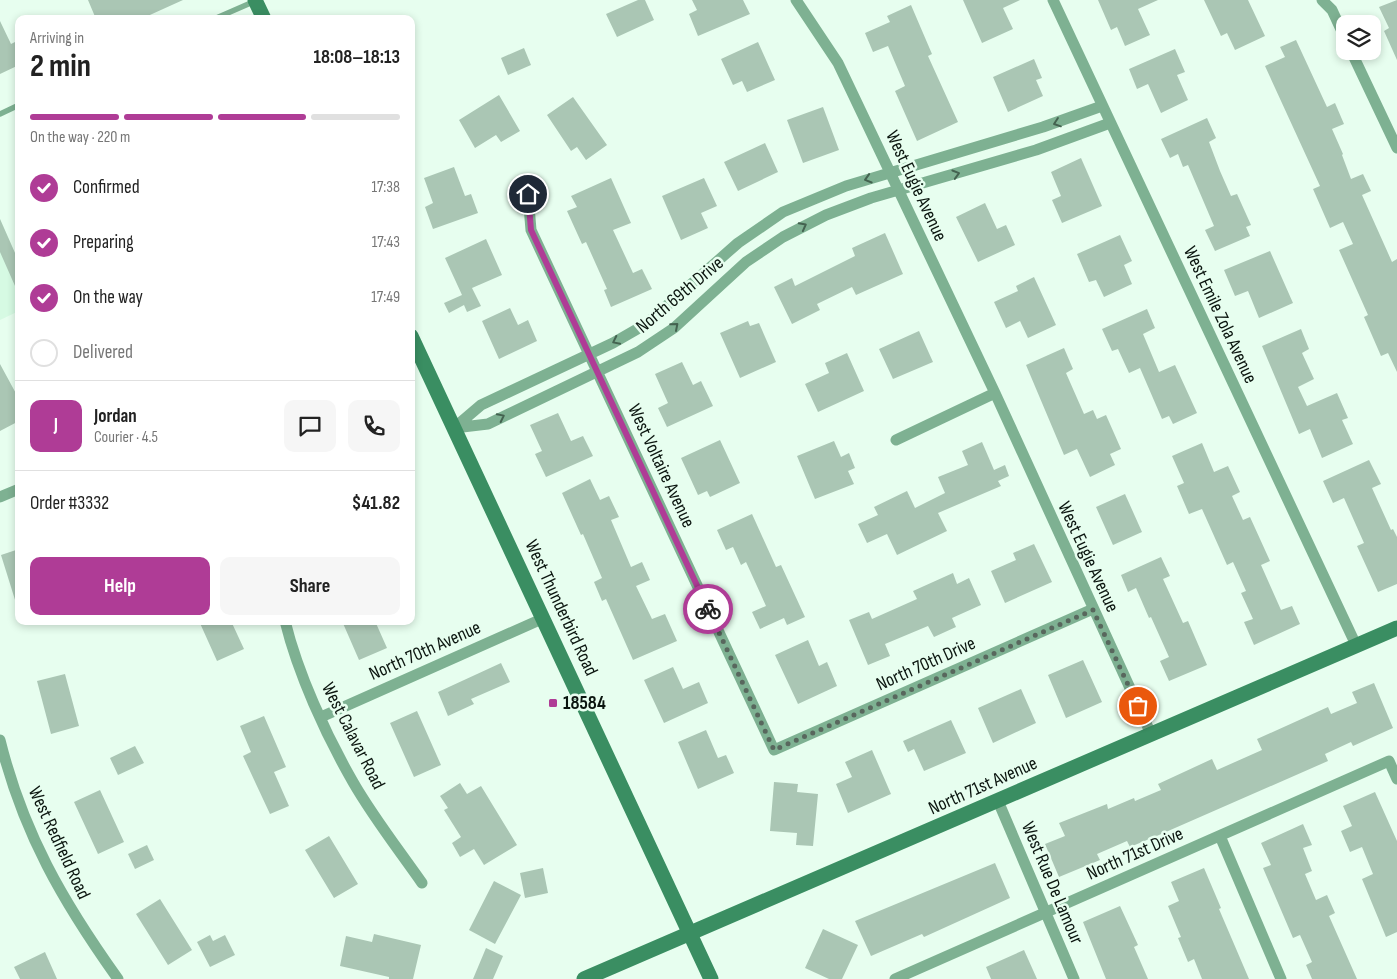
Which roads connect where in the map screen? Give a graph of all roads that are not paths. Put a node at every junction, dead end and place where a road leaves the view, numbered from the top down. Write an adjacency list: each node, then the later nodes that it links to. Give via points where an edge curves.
1 (255, 0): 5 (lane); 6 (street)
2 (796, 0): 14 (street, West Eugie Avenue, via 838,63)
3 (1053, 0): 9 (street, West Emile Zola Avenue)
4 (1322, 0): 7 (street)
5 (223, 15)
6 (262, 15)
7 (1336, 19)
8 (1355, 60): 13 (street)
9 (1102, 106): 12 (street, West Emile Zola Avenue); 14 (street, North 69th Drive, one-way to 14, via 1043,127)
10 (15, 107): 11 (lane)
11 (0, 114)
12 (1110, 123): 15 (street, North 69th Drive, one-way to 12, via 1036,150); 31 (street, West Emile Zola Avenue)
13 (1397, 148)
14 (890, 172): 15 (street, West Eugie Avenue); 17 (street, North 69th Drive, one-way to 17, via 801,203)
15 (899, 190): 18 (street, North 69th Drive, one-way to 15, via 783,237 826,215); 22 (street, West Eugie Avenue)
16 (528, 194): 20 (street, West Voltaire Avenue, via 531,230)
17 (740, 242): 18 (street); 20 (street, North 69th Drive, one-way to 20, via 646,324)
18 (752, 258): 21 (street, North 69th Drive, one-way to 18, via 657,342)
19 (415, 345): 23 (street, West Thunderbird Road)
20 (589, 354): 21 (street, West Voltaire Avenue); 23 (street, North 69th Drive, via 481,405)
21 (597, 371): 23 (street, North 69th Drive, one-way to 21, via 488,424); 35 (street, West Voltaire Avenue)
22 (995, 393): 24 (street); 27 (street, West Eugie Avenue)
23 (454, 428): 28 (street, West Thunderbird Road)
24 (896, 440)
25 (15, 491): 26 (street)
26 (0, 497)
27 (1093, 610): 33 (street, West Eugie Avenue); 35 (street, North 70th Drive)
28 (544, 618): 32 (street, North 70th Avenue); 41 (street, West Thunderbird Road)
29 (286, 625): 32 (street, West Calavar Road)
30 (1397, 628): 31 (street, North 71st Avenue)
31 (1356, 645): 33 (street, North 71st Avenue)
32 (321, 717): 39 (street, West Calavar Road, via 354,783)
33 (1152, 734): 37 (street, North 71st Avenue)
34 (0, 740): 42 (street, West Redfield Road, via 20,805 55,884)
35 (774, 750)
36 (1397, 779): 38 (street, North 71st Drive, via 1389,761)
37 (998, 801): 40 (street, West Rue De Lamour); 41 (street, North 71st Avenue)
38 (1220, 836): 40 (street, North 71st Drive); 47 (street)
39 (422, 883)
40 (1046, 913): 45 (street, North 71st Drive); 46 (street, West Rue De Lamour)
41 (690, 934): 43 (street, North 71st Avenue); 44 (street, West Thunderbird Road)
42 (118, 979)
43 (584, 979)
44 (711, 979)
45 (895, 979)
46 (1074, 979)
47 (1281, 979)

